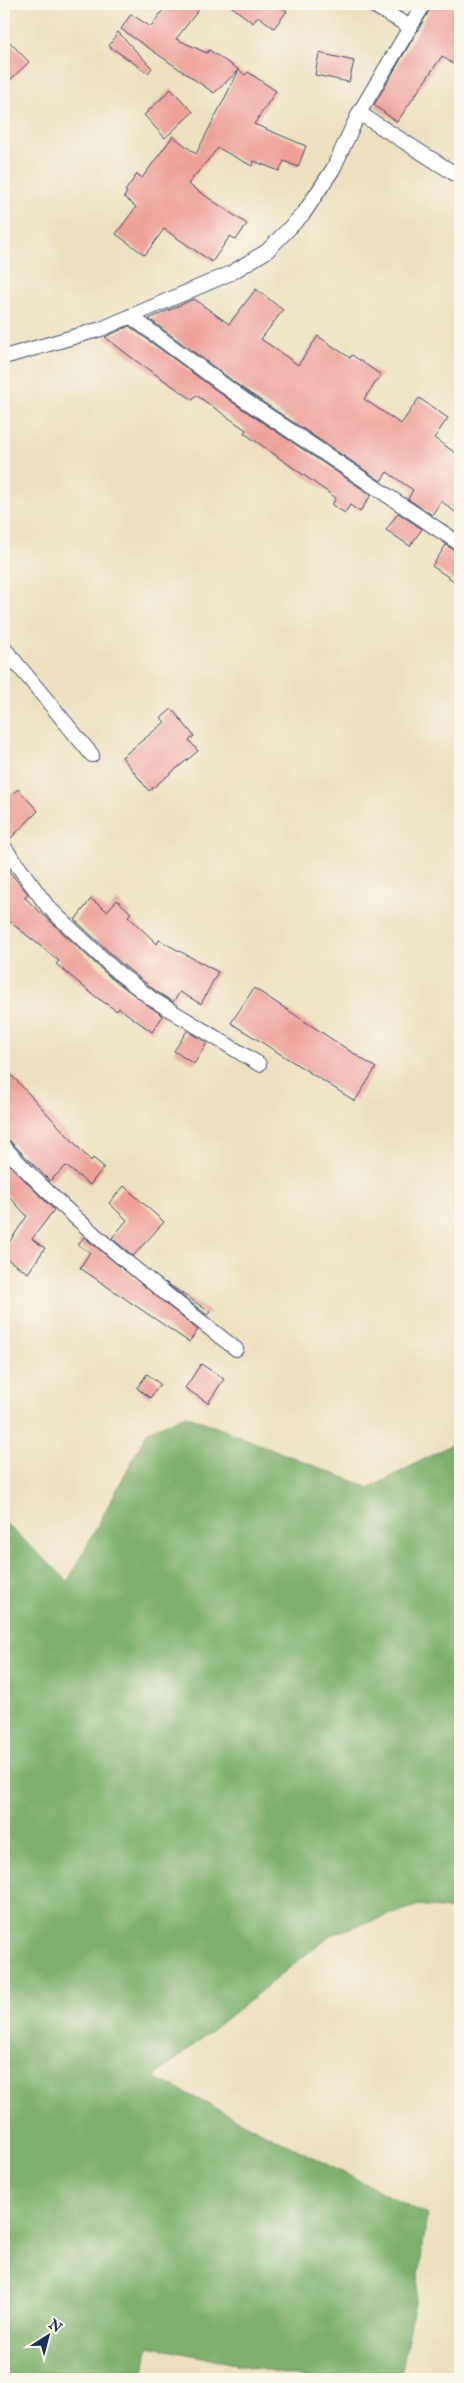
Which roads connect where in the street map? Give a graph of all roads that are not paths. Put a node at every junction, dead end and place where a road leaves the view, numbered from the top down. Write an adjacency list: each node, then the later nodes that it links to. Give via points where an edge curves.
1 (371, 4): 3 (street)
2 (424, 4): 3 (street)
3 (409, 26): 4 (street)
4 (359, 112): 5 (street); 6 (street, via 333,169 304,213 267,251 231,272)
5 (460, 177)
6 (130, 316): 7 (street, via 101,329); 8 (street, via 240,397)
7 (4, 357)
8 (460, 544)
9 (4, 648): 10 (street)
10 (92, 754)
11 (4, 847): 12 (street, via 48,907 116,971 152,999)
12 (259, 1064)
13 (4, 1147): 14 (street, via 30,1176 112,1252)
14 (236, 1349)

